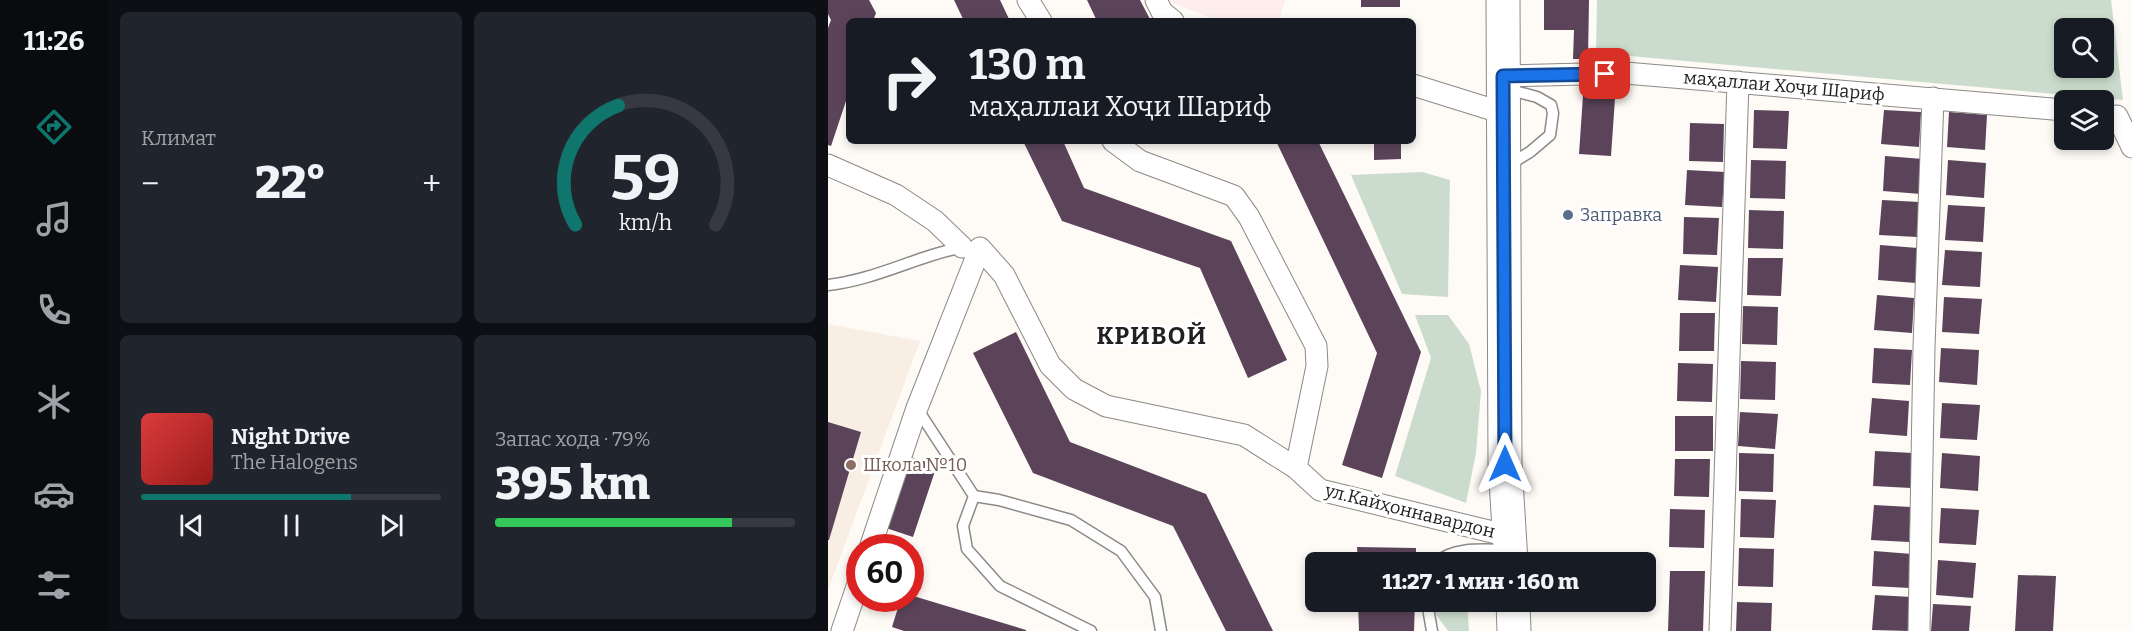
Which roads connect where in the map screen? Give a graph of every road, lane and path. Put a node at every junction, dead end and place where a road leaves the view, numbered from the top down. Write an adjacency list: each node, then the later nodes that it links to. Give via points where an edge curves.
1 (1028, 0): 4 (street)
2 (1156, 0): 5 (street)
3 (1506, 8): 8 (main road)
4 (1039, 18)
5 (1169, 18)
6 (1738, 82): 8 (street, маҳаллаи Хоҷи Шариф, via 1625,73); 9 (street, маҳаллаи Хоҷи Шариф); 32 (street)
7 (1416, 85): 8 (street, маҳаллаи Хоҷи Шариф)
8 (1503, 92): 15 (main road); 15 (lane, via 1537,97 1551,105 1553,113 1550,135)
9 (1933, 98): 10 (street, маҳаллаи Хоҷи Шариф); 33 (street)
10 (2054, 109)
11 (2117, 116): 13 (street)
12 (1117, 144): 19 (street, via 1140,161 1234,196 1249,217 1316,346 1317,366)
13 (2132, 147)
14 (828, 165): 16 (street, ул.Кайҳоннавардон, via 896,195)
15 (1503, 168): 22 (main road, via 1505,464)
16 (971, 248): 17 (lane, via 852,283); 18 (street); 19 (street, ул.Кайҳоннавардон, via 1004,275 1050,365 1074,389 1106,405 1244,435)
17 (828, 285)
18 (917, 408): 20 (lane); 21 (street)
19 (1296, 468): 22 (street, ул.Кайҳоннавардон, via 1320,490)
20 (974, 496): 28 (lane, via 963,526 967,549 1000,586); 29 (lane, via 1071,520 1121,551 1155,597)
21 (875, 534)
22 (1510, 549): 23 (lane)
23 (1459, 552)
24 (848, 612): 27 (street)
25 (1429, 612): 30 (lane)
26 (1513, 612): 31 (main road)
27 (842, 631)
28 (1091, 631)
29 (1161, 631)
30 (1432, 631)
31 (1514, 631)
32 (1720, 631)
33 (1919, 631)

